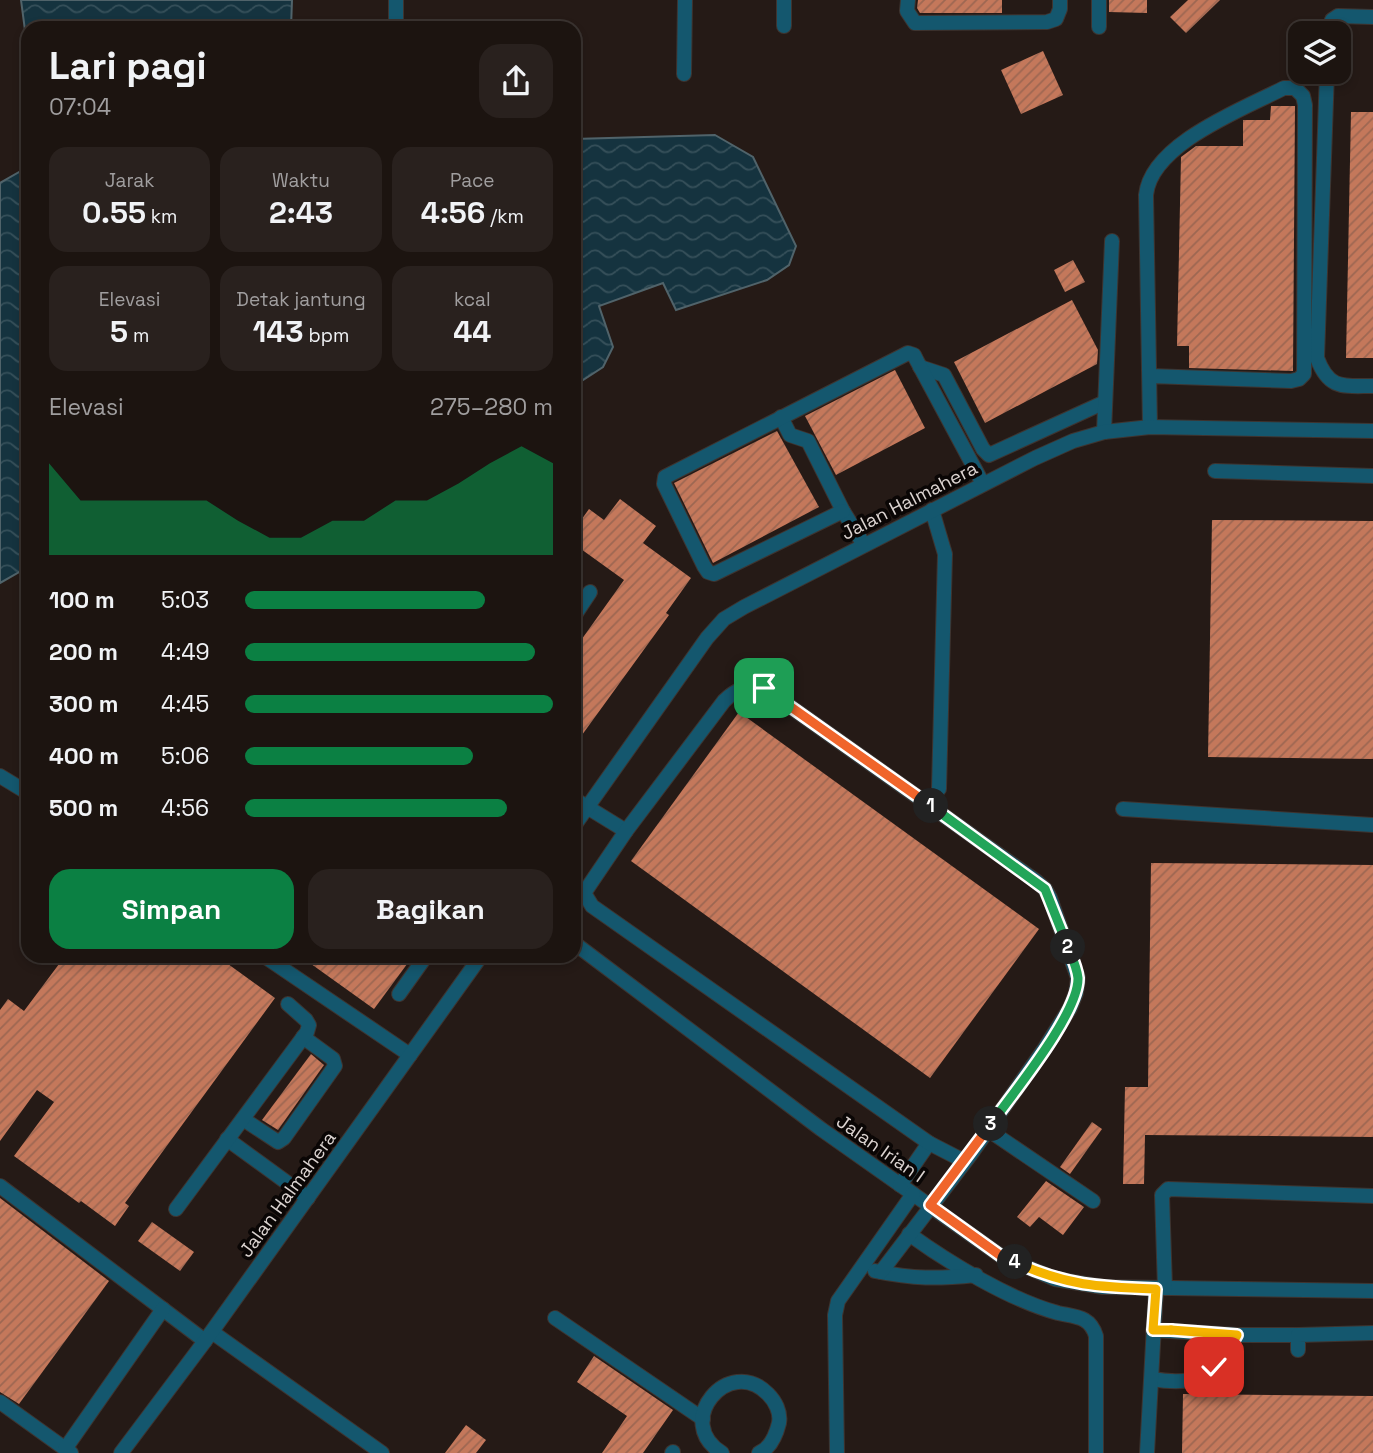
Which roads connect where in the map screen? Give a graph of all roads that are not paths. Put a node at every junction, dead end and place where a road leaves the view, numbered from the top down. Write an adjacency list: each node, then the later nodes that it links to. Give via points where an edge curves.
1 (396, 0): 8 (street)
2 (685, 0): 12 (street)
3 (784, 0): 10 (street)
4 (908, 0): 5 (street, via 909,17 915,23 928,23 1047,22 1056,19)
5 (1060, 0)
6 (1099, 0): 11 (street)
7 (1373, 17): 9 (street, via 1338,16)
8 (396, 21)
9 (1332, 21)
10 (784, 26)
11 (1099, 27)
12 (684, 74)
13 (1327, 84): 17 (street, via 1317,358 1330,382)
14 (1112, 241): 18 (street)
15 (920, 367): 18 (street, via 944,375 989,455); 19 (street, via 914,355 904,354); 25 (street)
16 (1150, 376): 16 (street, via 1291,381 1304,374 1305,105 1295,88 1284,88 1188,138 1149,180); 20 (street)
17 (1373, 386)
18 (1105, 402): 22 (street)
19 (780, 417): 27 (street, via 790,435 808,440); 27 (street, via 666,477 664,484 708,572 720,573)
20 (1150, 427): 21 (street, Jalan Halmahera); 22 (street, Jalan Halmahera)
21 (1373, 431)
22 (1104, 432): 25 (street, Jalan Halmahera, via 1060,447)
23 (1215, 471): 24 (street)
24 (1373, 476)
25 (984, 484): 26 (street, Jalan Halmahera)
26 (932, 510): 28 (street, Jalan Halmahera); 33 (street, via 945,555)
27 (844, 511): 28 (street)
28 (864, 545): 35 (street, Jalan Halmahera, via 724,619)
29 (590, 592): 30 (street)
30 (581, 606)
31 (0, 776): 32 (street)
32 (21, 789)
33 (939, 789)
34 (581, 803): 35 (street)
35 (588, 807): 37 (street, Jalan Halmahera); 39 (street)
36 (1123, 810): 38 (street)
37 (581, 817)
38 (1373, 825)
39 (626, 831): 48 (street, via 724,701 736,690 764,688 1045,889 1078,978 1070,1009); 53 (street, via 584,893 592,906)
40 (581, 948): 55 (street, Jalan Irian I)
41 (274, 963): 49 (street)
42 (421, 963): 44 (street)
43 (476, 963): 49 (street, Jalan Halmahera)
44 (399, 994)
45 (288, 1004): 46 (street, via 309,1025)
46 (303, 1037): 50 (street); 50 (street, via 333,1059 335,1066 284,1138 278,1142)
47 (1032, 1039): 48 (street)
48 (1045, 1048): 51 (street)
49 (410, 1055): 59 (street, Jalan Halmahera)
50 (243, 1119): 52 (street)
51 (987, 1129): 54 (street); 60 (street)
52 (227, 1139): 59 (street); 62 (street)
53 (929, 1143): 54 (street); 55 (street)
54 (964, 1161): 61 (street)
55 (900, 1185): 57 (street, Jalan Irian I)
56 (0, 1186): 69 (street)
57 (913, 1194): 61 (street, Jalan Irian I); 64 (street)
58 (1373, 1196): 67 (street, via 1168,1189 1164,1191)
59 (308, 1198): 75 (street, Jalan Halmahera)
60 (1093, 1200)
61 (930, 1205): 63 (street); 67 (street, Jalan Irian I, via 1001,1256 1055,1279 1083,1286)
62 (176, 1209)
63 (909, 1234): 65 (street); 66 (street)
64 (860, 1269): 65 (street); 85 (street, via 838,1301 835,1315)
65 (881, 1272): 66 (street, via 915,1279)
66 (976, 1275): 86 (street, via 1025,1301 1090,1323 1096,1336)
67 (1160, 1289): 68 (street, Jalan Irian I); 71 (street)
68 (1373, 1291)
69 (163, 1310): 75 (street); 80 (street)
70 (555, 1318): 79 (street)
71 (1153, 1330): 73 (street); 77 (street)
72 (1373, 1334): 74 (street)
73 (1237, 1335): 74 (street); 77 (street, via 1223,1360 1203,1376 1183,1383)
74 (1298, 1335): 76 (street)
75 (209, 1337): 82 (street, Jalan Halmahera); 83 (street)
76 (1298, 1350)
77 (1152, 1380): 87 (street)
78 (0, 1402): 80 (street)
79 (703, 1419): 81 (street); 84 (street, via 710,1396 725,1385 744,1381 761,1387 774,1400 780,1418 776,1436)
80 (68, 1451)
81 (715, 1451)
82 (121, 1453)
83 (382, 1453)
84 (759, 1453)
85 (836, 1453)
86 (1096, 1453)
87 (1147, 1453)

